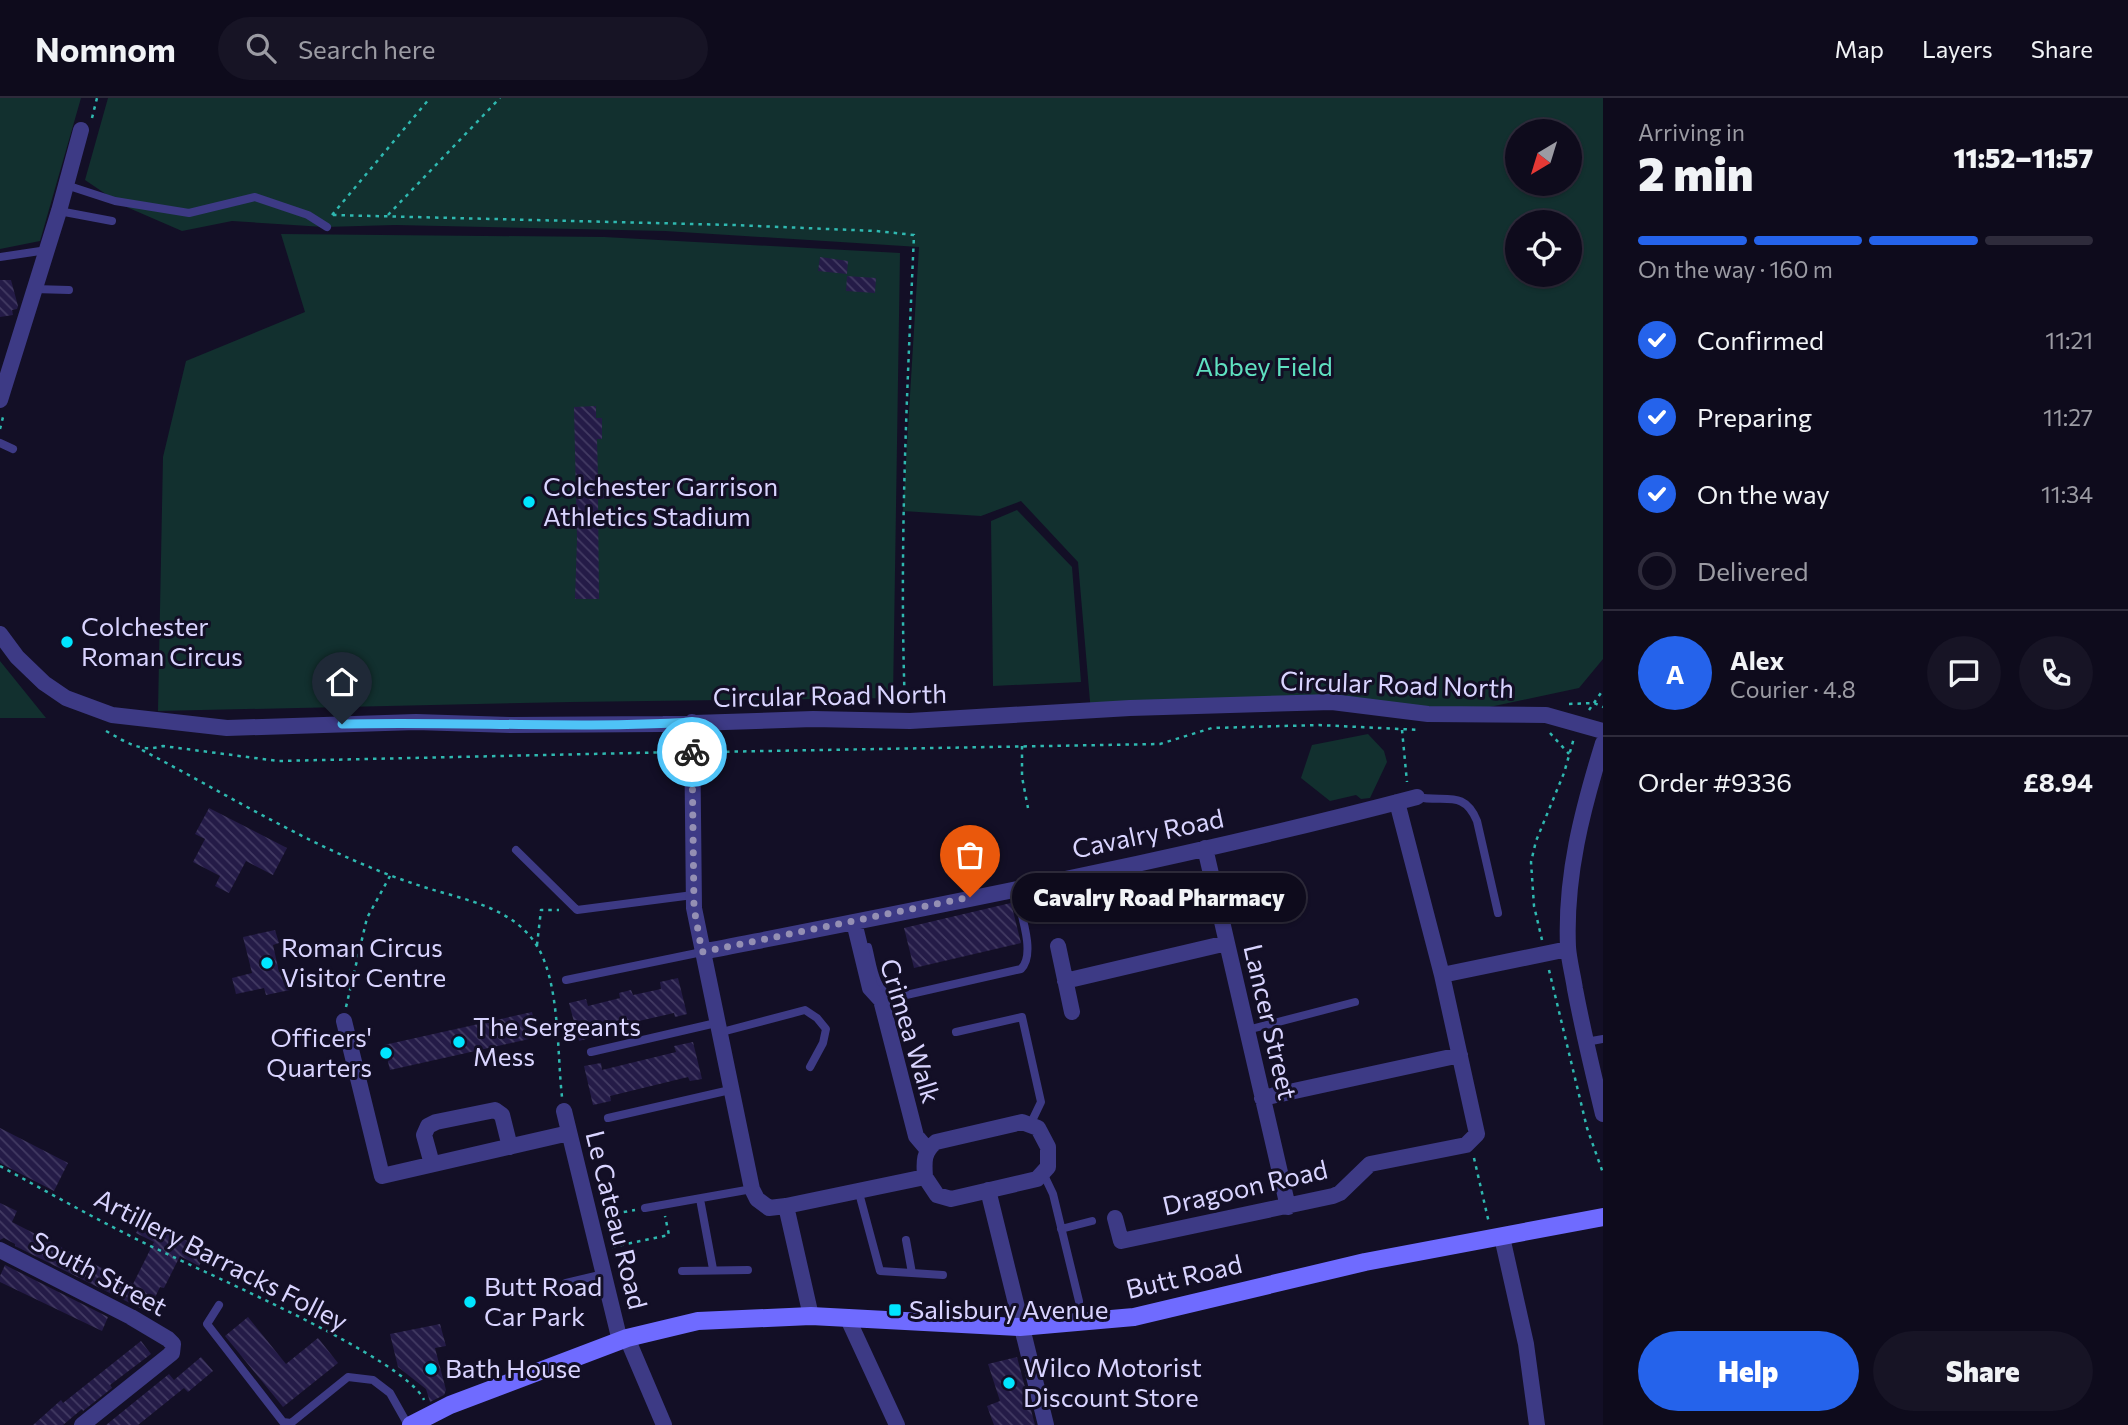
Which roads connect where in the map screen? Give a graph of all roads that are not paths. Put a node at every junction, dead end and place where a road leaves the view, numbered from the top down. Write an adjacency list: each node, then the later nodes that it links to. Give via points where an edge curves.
1 (86, 125): 2 (street)
2 (66, 185): 3 (street); 5 (lane, via 115,201 189,213 255,197 308,215)
3 (59, 211): 4 (lane); 6 (street)
4 (111, 221)
5 (327, 227)
6 (47, 250): 7 (lane); 8 (street)
7 (0, 257)
8 (34, 289): 9 (lane); 10 (street)
9 (69, 290)
10 (0, 400)
11 (0, 443): 12 (lane)
12 (13, 449)
13 (0, 634): 14 (street, Circular Road North, via 44,683 66,698 113,715 227,727)
14 (692, 722): 15 (street, Circular Road North, via 909,721 1332,702 1429,714 1546,715); 21 (street)
15 (1603, 731)
16 (1603, 744): 26 (street, via 1574,849)
17 (1408, 799): 18 (street, Cavalry Road); 22 (lane, via 1451,799 1472,808); 28 (street)
18 (1205, 848): 20 (street, Cavalry Road); 24 (street, Lancer Street)
19 (516, 850): 21 (lane, via 577,910)
20 (1015, 888): 23 (street, Cavalry Road); 23 (lane, via 1029,952 1021,969 893,998 879,988)
21 (694, 895): 27 (street)
22 (1499, 913)
23 (857, 921): 27 (street, Cavalry Road); 50 (street, Crimea Walk, via 870,988 881,1000 916,1136)
24 (1227, 943): 30 (street); 35 (street, Lancer Street)
25 (1058, 946): 30 (street)
26 (1568, 949): 28 (street); 38 (street)
27 (702, 952): 29 (lane); 34 (street)
28 (1442, 975): 40 (street)
29 (566, 980)
30 (1065, 981): 32 (street)
31 (1355, 1002): 35 (lane)
32 (1072, 1012)
33 (344, 1021): 51 (street, via 382,1176)
34 (717, 1028): 39 (lane); 41 (lane, via 805,1010 826,1029); 42 (street)
35 (1247, 1030): 43 (street, Lancer Street)
36 (956, 1032): 47 (lane, via 1022,1017 1041,1102)
37 (1603, 1039): 38 (lane)
38 (1586, 1042): 45 (street)
39 (591, 1052)
40 (1460, 1055): 43 (street); 59 (street, Dragoon Road, via 1477,1134 1466,1145 1370,1164 1340,1193)
41 (810, 1067)
42 (730, 1090): 46 (lane); 54 (street)
43 (1262, 1098): 59 (street, Lancer Street)
44 (564, 1111): 48 (street, Le Cateau Road)
45 (1603, 1114)
46 (608, 1118)
47 (1030, 1125): 50 (street, via 1022,1122 948,1139); 52 (street, via 1038,1128 1048,1147 1048,1167)
48 (569, 1133): 49 (street); 72 (street, Le Cateau Road)
49 (510, 1147): 51 (street); 51 (street, via 502,1115 495,1110 436,1122 424,1135)
50 (927, 1149): 53 (street)
51 (432, 1164)
52 (1043, 1173): 55 (street, via 1037,1179); 64 (lane)
53 (925, 1177): 55 (street, via 937,1195 951,1199); 56 (street)
54 (752, 1189): 57 (lane); 58 (street, via 769,1208)
55 (988, 1190): 79 (street)
56 (859, 1193): 58 (street); 71 (lane, via 880,1271)
57 (700, 1199): 60 (lane); 68 (lane)
58 (786, 1206): 77 (street)
59 (1288, 1207): 62 (street, Dragoon Road, via 1121,1241)
60 (645, 1208)
61 (1603, 1217): 65 (main road, Butt Road)
62 (1115, 1218)
63 (1092, 1221): 64 (lane)
64 (1061, 1229): 75 (lane)
65 (1497, 1234): 79 (main road, Butt Road, via 1134,1317); 86 (street, via 1527,1344)
66 (906, 1240): 71 (lane)
67 (0, 1250): 81 (street, South Street, via 131,1317 173,1344 172,1353)
68 (713, 1269): 69 (lane); 70 (lane)
69 (748, 1270)
70 (682, 1271)
71 (912, 1273): 73 (lane)
72 (604, 1274): 74 (lane); 80 (street, Le Cateau Road)
73 (943, 1275)
74 (566, 1283)
75 (1079, 1301)
76 (219, 1305): 82 (lane, via 207,1324 283,1422 291,1423 348,1377 373,1380 390,1393)
77 (811, 1316): 78 (main road, Butt Road); 80 (main road, Butt Road, via 698,1321)
78 (848, 1319): 79 (main road, Butt Road); 84 (street)
79 (1020, 1326): 85 (street)
80 (624, 1339): 82 (main road, Butt Road, via 450,1405); 83 (street, Le Cateau Road)
81 (82, 1425)
82 (410, 1425)
83 (664, 1425)
84 (897, 1425)
85 (1046, 1425)
86 (1537, 1425)

